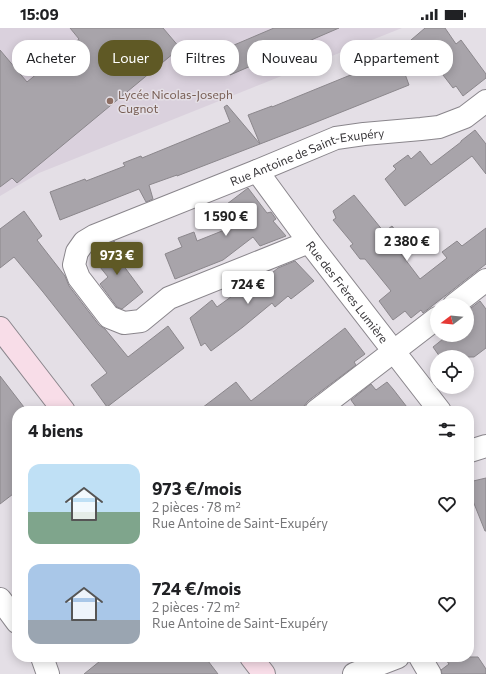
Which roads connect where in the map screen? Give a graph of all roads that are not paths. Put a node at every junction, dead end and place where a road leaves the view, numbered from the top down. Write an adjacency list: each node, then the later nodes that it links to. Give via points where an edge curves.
1 (486, 101): 2 (street, Rue Antoine de Saint-Exupéry, via 465,117 439,127 336,138)
2 (258, 171): 3 (street, Rue des Frères Lumière); 3 (street, Rue Antoine de Saint-Exupéry, via 94,236 84,242 77,252 74,265 79,278 109,317 124,323 141,321 169,298)
3 (309, 242): 8 (street, Rue des Frères Lumière)
4 (486, 280): 5 (street)
5 (463, 298)
6 (430, 323): 8 (street)
7 (0, 328): 9 (main road)
8 (394, 351): 10 (street); 11 (street, Rue des Frères Lumière)
9 (60, 406)
10 (322, 406)
11 (436, 406)
12 (0, 599): 13 (street)
13 (12, 615)
14 (44, 662): 18 (street)
15 (255, 662): 19 (main road)
16 (385, 662): 20 (street)
17 (423, 662): 21 (street)
18 (48, 674)
19 (264, 674)
20 (354, 674)
21 (430, 674)

